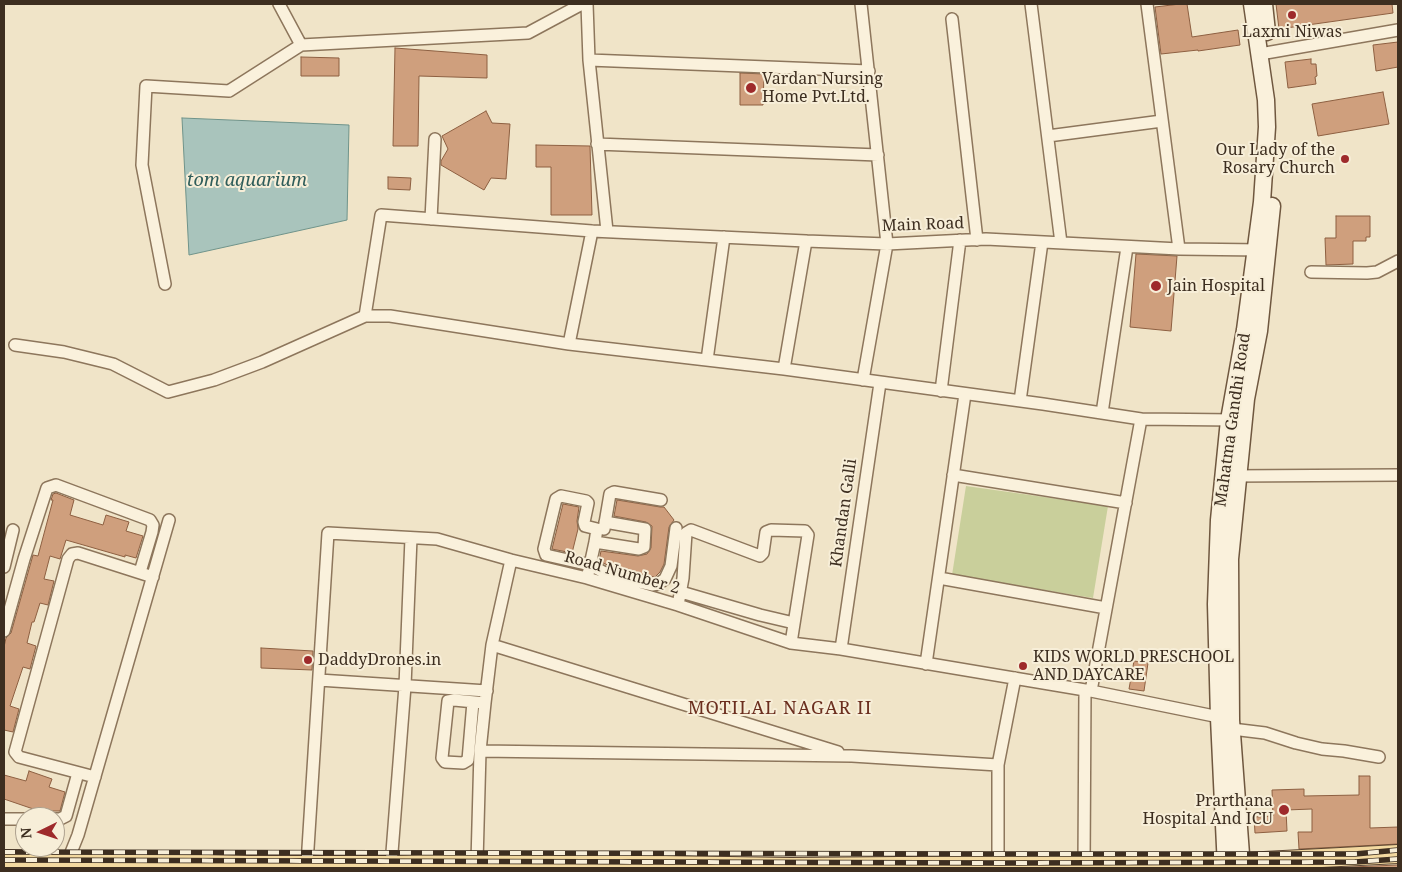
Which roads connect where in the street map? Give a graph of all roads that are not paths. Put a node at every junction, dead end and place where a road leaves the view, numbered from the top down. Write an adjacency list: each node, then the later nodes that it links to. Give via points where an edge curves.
1 (279, 4): 11 (street)
2 (582, 4): 11 (street, via 528,33)
3 (587, 4): 13 (street)
4 (861, 4): 14 (street)
5 (1031, 4): 16 (street)
6 (1147, 4): 15 (street)
7 (1252, 4): 12 (main road, Mahatma Gandhi Road)
8 (1264, 4): 12 (main road, Mahatma Gandhi Road)
9 (952, 19): 25 (street)
10 (1398, 30): 12 (street)
11 (301, 45): 35 (street, via 229,91 146,86 142,165)
12 (1265, 53): 32 (main road, Mahatma Gandhi Road, via 1275,106 1276,138)
13 (589, 60): 14 (street); 18 (street)
14 (869, 72): 19 (street)
15 (1162, 121): 16 (street); 31 (street)
16 (1048, 136): 28 (street)
17 (436, 139): 20 (street)
18 (597, 144): 19 (street); 22 (street)
19 (878, 155): 29 (street)
20 (431, 219): 21 (street, Main Road); 36 (street, Main Road, via 381,215)
21 (592, 231): 22 (street, Main Road); 37 (street)
22 (607, 231): 23 (street, Main Road)
23 (724, 237): 26 (street, Main Road); 39 (street)
24 (960, 240): 25 (street, Main Road); 29 (street, Main Road); 43 (street)
25 (977, 240): 27 (street, Main Road)
26 (806, 241): 29 (street, Main Road); 40 (street)
27 (1042, 242): 28 (street, Main Road); 45 (street)
28 (1061, 243): 30 (street, Main Road)
29 (887, 244): 41 (street)
30 (1127, 246): 31 (street, Main Road); 46 (street)
31 (1179, 249): 32 (street, Main Road)
32 (1262, 250): 48 (main road, Mahatma Gandhi Road, via 1259,330 1246,399)
33 (1398, 261): 34 (street, via 1367,274)
34 (1311, 272)
35 (165, 284)
36 (365, 316): 37 (street, via 390,316); 38 (street, via 262,362 214,380 168,392 113,364 64,352)
37 (569, 344): 39 (street)
38 (14, 345)
39 (707, 360): 40 (street)
40 (784, 369): 41 (street)
41 (863, 380): 42 (street)
42 (880, 383): 43 (street); 74 (street, Khandan Galli)
43 (941, 391): 44 (street)
44 (965, 394): 45 (street); 49 (street)
45 (1020, 401): 46 (street)
46 (1102, 413): 47 (street)
47 (1141, 419): 48 (street); 53 (street)
48 (1237, 420): 51 (main road, Mahatma Gandhi Road)
49 (954, 475): 53 (street); 66 (street)
50 (1398, 475): 51 (street)
51 (1232, 476): 82 (main road, Mahatma Gandhi Road, via 1219,520 1216,604)
52 (661, 500): 55 (street, via 614,492 610,494)
53 (1126, 503): 69 (street)
54 (169, 520): 64 (street)
55 (601, 525): 59 (street); 59 (street, via 645,529 644,547); 61 (street, via 585,526 586,501 561,496 556,499 544,549 546,555)
56 (676, 528): 61 (street, via 671,566 665,579 658,584 611,576)
57 (14, 530): 62 (street)
58 (411, 538): 60 (street, Road Number 2, via 437,539); 77 (street, Road Number 2, via 328,532); 78 (street)
59 (594, 542): 61 (street)
60 (511, 560): 65 (street, Road Number 2); 73 (street)
61 (590, 565): 65 (street)
62 (4, 567)
63 (140, 572): 64 (street); 71 (street, via 154,525 150,520 56,485 47,488); 87 (street, via 78,553 68,559 15,752 19,757)
64 (153, 577): 88 (street)
65 (587, 578): 68 (street, Road Number 2)
66 (939, 578): 69 (street); 75 (street)
67 (681, 592): 68 (street); 70 (street); 70 (street, via 686,533 691,530 760,556 766,532 805,531 808,535)
68 (678, 606): 72 (street, Road Number 2)
69 (1106, 608): 79 (street)
70 (794, 623): 72 (street)
71 (4, 631)
72 (791, 643): 74 (street, Road Number 2)
73 (492, 645): 80 (street); 84 (street)
74 (841, 649): 75 (street, Road Number 2)
75 (926, 664): 76 (street, Road Number 2)
76 (1015, 678): 79 (street, Road Number 2); 86 (street)
77 (319, 680): 78 (street); 95 (street, Road Number 2)
78 (405, 686): 80 (street); 96 (street)
79 (1088, 690): 82 (street, Road Number 2); 98 (street)
80 (486, 697): 81 (street); 83 (street)
81 (473, 702): 81 (street, via 448,701 442,758 445,762 463,764 468,760)
82 (1227, 722): 85 (street, Road Number 2, via 1322,750); 99 (main road, Mahatma Gandhi Road)
83 (480, 752): 84 (street); 93 (street)
84 (852, 756): 86 (street)
85 (1379, 757)
86 (998, 765): 97 (street)
87 (78, 773): 88 (street); 89 (street)
88 (95, 777): 92 (street)
89 (65, 816)
90 (1398, 854): 99 (main road)
91 (4, 859): 94 (main road)
92 (68, 860): 94 (main road); 95 (main road)
93 (476, 862): 96 (main road); 100 (main road)
94 (29, 864)
95 (307, 864): 96 (main road)
96 (391, 865)
97 (998, 865): 98 (main road); 100 (main road)
98 (1084, 865): 99 (main road)
99 (1234, 866)
100 (781, 867)

